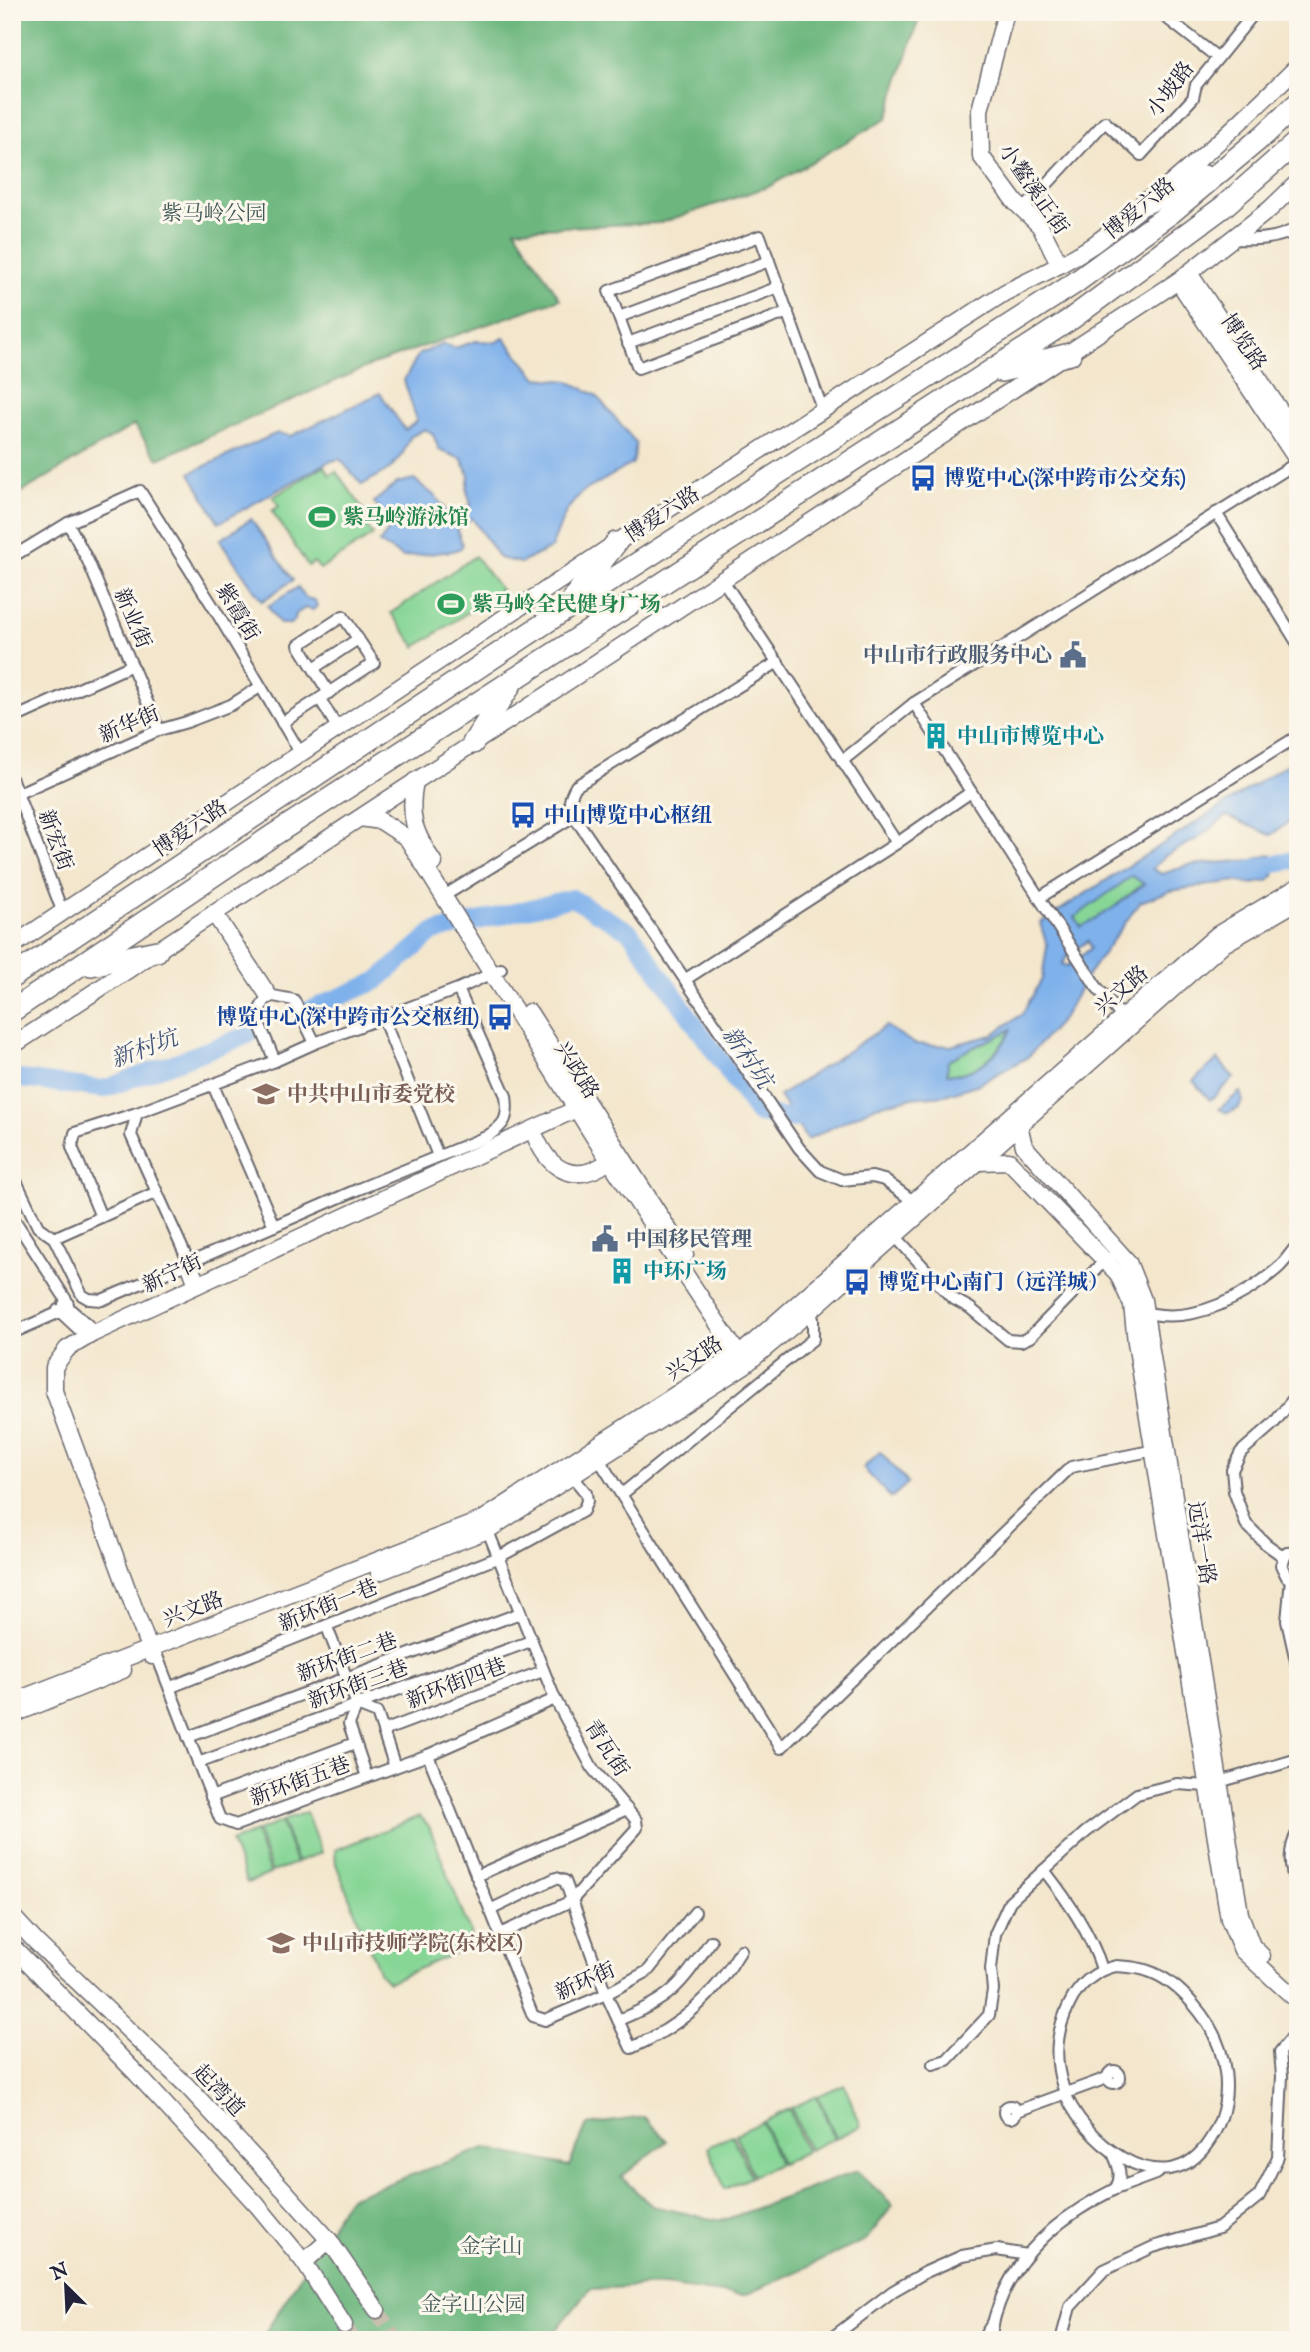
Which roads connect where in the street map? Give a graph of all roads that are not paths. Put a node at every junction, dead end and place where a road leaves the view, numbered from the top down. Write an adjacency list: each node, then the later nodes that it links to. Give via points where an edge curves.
1 (1006, 12): 11 (street, 小鳌溪正街, via 980,110 981,156)
2 (1159, 12): 4 (street)
3 (1255, 12): 4 (street, 小坡路)
4 (1218, 58): 11 (street, 小坡路, via 1196,85 1193,98 1141,155 1105,122)
5 (1298, 66): 10 (street, 博爱六路, via 1240,124)
6 (1298, 103): 8 (highway, 博爱六路)
7 (1298, 141): 22 (highway, via 1223,207 1071,319)
8 (1231, 163): 10 (highway); 31 (highway, 博爱六路, via 1072,285)
9 (1298, 182): 13 (street)
10 (1146, 203): 15 (street, 博爱六路)
11 (1023, 209): 15 (street, 小鳌溪正街, via 1040,226)
12 (1298, 227): 13 (street, via 1255,240)
13 (1232, 239): 16 (street)
14 (769, 261): 17 (street); 19 (street); 19 (street, via 760,236 609,291)
15 (1060, 265): 23 (street, 博爱六路, via 1004,293)
16 (1184, 277): 21 (street); 24 (street, 博览路); 25 (street, 博览路)
17 (779, 287): 18 (street); 20 (street)
18 (788, 312): 20 (street, via 638,368); 23 (street)
19 (619, 317): 20 (street)
20 (628, 343)
21 (1070, 354): 22 (highway); 30 (street)
22 (982, 375): 37 (highway)
23 (823, 411): 28 (street, 博爱六路)
24 (1298, 438)
25 (1298, 461): 26 (street)
26 (1216, 513): 33 (street); 40 (street)
27 (68, 523): 29 (street); 35 (street, 新业街); 38 (street, 紫霞街, via 140,491)
28 (616, 543): 31 (highway); 43 (street, 博爱六路)
29 (12, 557)
30 (722, 579): 34 (street); 46 (street)
31 (564, 611): 66 (highway, 博爱六路)
32 (358, 639): 36 (street); 36 (street, via 343,616 299,645); 39 (street, via 374,663)
33 (1298, 644)
34 (778, 662): 48 (street); 53 (street, via 576,786 569,805)
35 (132, 665): 41 (street); 44 (street, 新业街)
36 (314, 668): 39 (street)
37 (515, 678): 46 (highway); 64 (highway)
38 (260, 687): 42 (street, 紫霞街); 44 (street, 新华街, via 230,705)
39 (324, 696): 42 (street); 43 (street)
40 (914, 703): 48 (street); 51 (street)
41 (12, 719)
42 (282, 723): 47 (street, 紫霞街)
43 (338, 729): 47 (street, 博爱六路)
44 (159, 730): 52 (street, 新华街)
45 (1298, 736): 59 (street)
46 (473, 743): 50 (street)
47 (301, 754): 60 (street, 博爱六路)
48 (842, 761): 55 (street)
49 (12, 780): 52 (street, 新宏街)
50 (415, 781): 54 (street); 57 (street, 兴政路, via 412,820)
51 (971, 792): 55 (street); 59 (street)
52 (15, 795): 60 (street, 新宏街)
53 (574, 816): 57 (street); 67 (street)
54 (359, 818): 57 (street, 兴政路, via 380,821 407,838); 61 (street)
55 (897, 843): 67 (street)
56 (1298, 887): 71 (street, 兴文路, via 1217,935)
57 (447, 892): 65 (street, 兴政路)
58 (1298, 901): 79 (street, 兴文路, via 1222,946)
59 (1043, 903): 71 (street, via 1096,986)
60 (63, 913): 62 (street, 博爱六路)
61 (214, 913): 63 (street); 69 (street)
62 (12, 946)
63 (157, 951): 64 (highway); 74 (street)
64 (79, 968): 70 (highway)
65 (497, 971): 68 (street); 77 (street, 兴政路)
66 (12, 977)
67 (686, 979): 86 (street, via 790,1135 820,1171 842,1180 884,1180)
68 (458, 989): 72 (street); 81 (street, via 506,1096 508,1111 502,1127)
69 (268, 995): 73 (street, via 294,1000); 75 (street, via 256,1016)
70 (12, 1011)
71 (1122, 1017): 86 (street, 兴文路)
72 (383, 1018): 73 (street); 81 (street)
73 (315, 1043): 75 (street)
74 (12, 1046)
75 (275, 1060): 76 (street)
76 (213, 1085): 78 (street); 92 (street)
77 (584, 1110): 80 (street); 82 (street, 兴政路); 99 (street, 新宁街); 105 (street, 兴政路)
78 (137, 1113): 85 (street, via 131,1135); 89 (street, via 75,1133 72,1147)
79 (1019, 1125): 83 (street, 兴文路); 90 (street, 远洋一路, via 1024,1146)
80 (536, 1138): 82 (street, via 542,1152 565,1172 580,1174); 119 (street, via 98,1339 73,1355 62,1369 60,1390)
81 (438, 1156): 92 (street)
82 (610, 1161): 105 (street, 兴政路)
83 (978, 1162): 93 (street, via 1009,1161); 94 (street, 兴文路)
84 (16, 1183): 95 (street, via 38,1227)
85 (157, 1192): 89 (street); 98 (street)
86 (913, 1201): 105 (street, 兴文路)
87 (1102, 1207): 90 (street)
88 (12, 1216): 100 (street, via 67,1301)
89 (101, 1217): 95 (street)
90 (1090, 1220): 93 (street); 97 (street, 远洋一路)
91 (12, 1223): 100 (street)
92 (274, 1226): 98 (street)
93 (1077, 1231): 97 (street)
94 (895, 1236): 97 (street, via 952,1298 1008,1340 1030,1336); 101 (street, 兴文路)
95 (54, 1238): 98 (street, via 82,1295 89,1299 103,1300)
96 (1298, 1244): 102 (street, via 1279,1267 1244,1294 1170,1317)
97 (1112, 1256): 102 (street, 远洋一路, via 1132,1305); 102 (street, 远洋一路, via 1128,1262)
98 (189, 1263): 99 (street)
99 (197, 1284): 104 (street, 新宁街)
100 (62, 1308): 103 (street); 104 (street)
101 (808, 1314): 105 (street, 兴文路); 110 (street, via 813,1318 813,1339)
102 (1144, 1315): 107 (street, 远洋一路)
103 (12, 1331)
104 (91, 1334): 119 (street, 新宁街, via 67,1349 54,1367 54,1391)
105 (745, 1357): 108 (street, 兴文路); 111 (street, 兴文路)
106 (1298, 1393): 114 (street, via 1274,1423 1241,1452 1231,1470 1246,1524)
107 (1159, 1449): 110 (street, via 1071,1467 781,1748); 136 (street, 远洋一路)
108 (600, 1461): 109 (street, 兴文路); 110 (street)
109 (573, 1477): 111 (street, 兴文路); 113 (street, 新环街一巷, via 586,1493 583,1511)
110 (621, 1494)
111 (485, 1525): 113 (street, 青瓦街); 119 (street, 兴文路)
112 (1297, 1551): 114 (street)
113 (499, 1557): 116 (street, 青瓦街); 117 (street, 新环街一巷)
114 (1284, 1557): 115 (street, via 1281,1570)
115 (1294, 1579): 120 (street, via 1287,1621)
116 (520, 1613): 118 (street, 青瓦街); 122 (street, 新环街二巷)
117 (327, 1627): 122 (street); 123 (street, 新环街一巷)
118 (531, 1641): 121 (street, 青瓦街); 126 (street, 新环街三巷)
119 (153, 1652): 123 (street, 新环街五巷); 125 (street, 兴文路); 127 (street, 兴文路)
120 (1298, 1670)
121 (543, 1671): 124 (street, 青瓦街); 128 (street, 新环街四巷)
122 (346, 1678): 126 (street); 129 (street, 新环街二巷)
123 (171, 1687): 129 (street, 新环街五巷)
124 (555, 1699): 131 (street, 新环街五巷); 138 (street, 青瓦街, via 593,1769)
125 (12, 1702)
126 (357, 1705): 128 (street, via 377,1713); 130 (street, via 349,1724); 133 (street, 新环街三巷)
127 (12, 1715)
128 (383, 1731): 134 (street)
129 (188, 1737): 133 (street, 新环街五巷)
130 (355, 1743): 135 (street); 137 (street)
131 (428, 1755): 134 (street, 新环街五巷); 141 (street, 新环街)
132 (1298, 1759): 136 (street)
133 (198, 1763): 137 (street, 新环街五巷)
134 (395, 1767): 135 (street, 新环街五巷)
135 (367, 1777): 137 (street, 新环街五巷, via 236,1825 220,1819)
136 (1213, 1784): 140 (street, via 1177,1784 1137,1794); 152 (street, 远洋一路, via 1240,1914 1252,1946); 154 (street, 远洋一路, via 1229,1919 1242,1950)
137 (211, 1797)
138 (627, 1809): 141 (street); 143 (street, 青瓦街, via 638,1828)
139 (1298, 1831): 142 (street, via 1289,1866)
140 (1044, 1870): 151 (street, via 1073,1907); 157 (street, via 1010,1901 995,1934 989,2015 947,2060)
141 (477, 1876): 144 (street, 新环街)
142 (1298, 1888)
143 (572, 1900): 144 (street, via 565,1881 556,1878); 147 (street, 青瓦街); 153 (street)
144 (490, 1910): 147 (street, 新环街)
145 (695, 1912): 153 (street, 新环街, via 648,1971)
146 (12, 1916): 164 (street, 起湾道, via 186,2085)
147 (500, 1934): 153 (street, 新环街, via 533,2016 545,2020)
148 (710, 1941): 155 (street, via 675,1989)
149 (12, 1946): 166 (street, via 137,2074)
150 (741, 1950): 155 (street, via 712,1992 660,2036 631,2048)
151 (1102, 1969): 159 (street, via 1073,1995 1060,2024 1057,2058); 162 (street, via 1148,1970 1175,1984 1207,2020 1218,2043 1227,2082 1220,2119 1200,2154)
152 (1298, 1988)
153 (606, 1994): 155 (street)
154 (1298, 2001)
155 (618, 2020)
156 (1298, 2030): 173 (street, via 1280,2052 1278,2157 1259,2196 1219,2228 1153,2247 1104,2270 1070,2307)
157 (933, 2064)
158 (1107, 2078): 159 (street)
159 (1066, 2094): 160 (street); 161 (street, via 1089,2133)
160 (1017, 2111)
161 (1112, 2151): 162 (street, via 1149,2170); 163 (street, via 1119,2168)
162 (1166, 2170): 163 (street)
163 (1115, 2189): 165 (street, via 1083,2205)
164 (329, 2240): 166 (street); 167 (street, 起湾道)
165 (1027, 2255): 168 (street); 170 (street, via 997,2250 962,2256 893,2291)
166 (304, 2262): 169 (street)
167 (377, 2310)
168 (995, 2319): 171 (street); 172 (street)
169 (344, 2325)
170 (829, 2340)
171 (982, 2340)
172 (990, 2340)
173 (1061, 2340)

